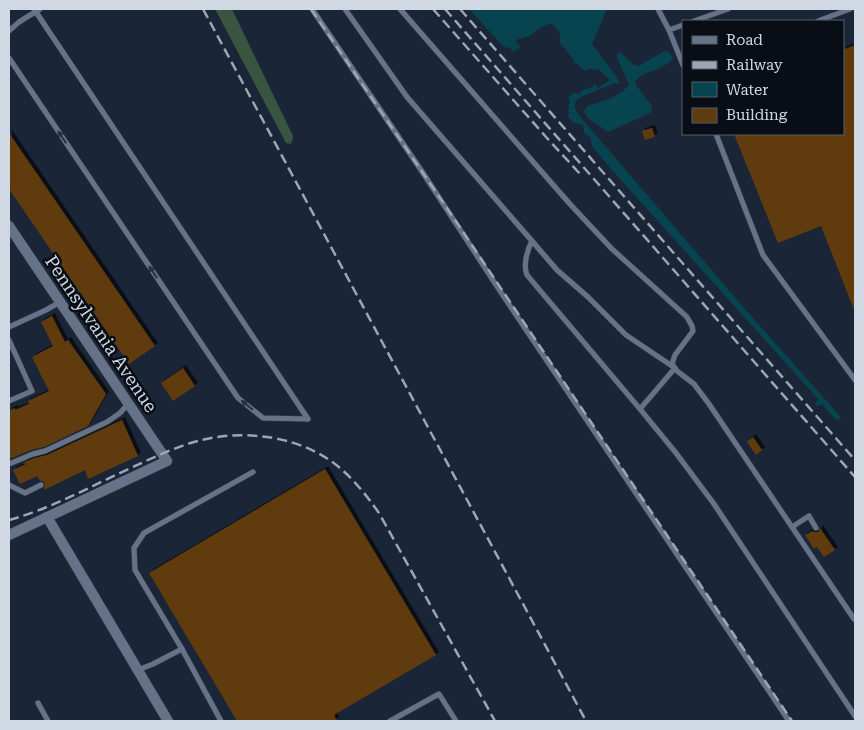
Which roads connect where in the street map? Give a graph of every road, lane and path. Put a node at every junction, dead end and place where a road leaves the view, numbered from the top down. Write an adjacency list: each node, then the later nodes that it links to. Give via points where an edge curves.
1 (312, 9): 44 (lane)
2 (346, 9): 17 (lane, via 407,97)
3 (400, 9): 21 (lane, via 593,229 687,317 693,330 674,357 672,363)
4 (658, 9): 11 (lane)
5 (728, 9): 8 (lane)
6 (850, 9): 9 (lane)
7 (36, 10): 12 (lane); 13 (lane, one-way to 13, via 308,419 263,418 238,398)
8 (697, 20)
9 (821, 20)
10 (682, 25): 11 (lane)
11 (669, 30): 14 (lane)
12 (9, 31)
13 (9, 58)
14 (682, 62)
15 (716, 135): 22 (lane, via 763,255)
16 (9, 226): 18 (street, Pennsylvania Avenue)
17 (532, 241): 21 (lane, via 557,270 626,335); 25 (lane, via 525,270 529,278)
18 (60, 302): 19 (lane); 24 (street, Pennsylvania Avenue)
19 (9, 328)
20 (9, 340): 23 (lane, via 32,391)
21 (675, 368): 25 (lane); 31 (lane, via 694,384 709,404)
22 (855, 380)
23 (9, 401)
24 (128, 404): 26 (lane, via 107,422); 30 (street, Pennsylvania Avenue, via 167,461)
25 (640, 409): 38 (lane, via 714,504)
26 (9, 464)
27 (253, 472): 35 (lane, via 144,532 134,548 135,570)
28 (9, 485): 29 (lane, via 25,493)
29 (41, 485)
30 (47, 517): 33 (street); 36 (street)
31 (792, 527): 32 (lane, via 809,516); 34 (lane)
32 (816, 528)
33 (9, 535)
34 (855, 619)
35 (182, 649): 36 (lane); 41 (lane)
36 (137, 670): 40 (street)
37 (38, 703): 39 (lane)
38 (855, 716)
39 (48, 721)
40 (168, 721)
41 (221, 721)
42 (390, 721): 43 (lane, via 439,694)
43 (456, 721)
44 (789, 721)

